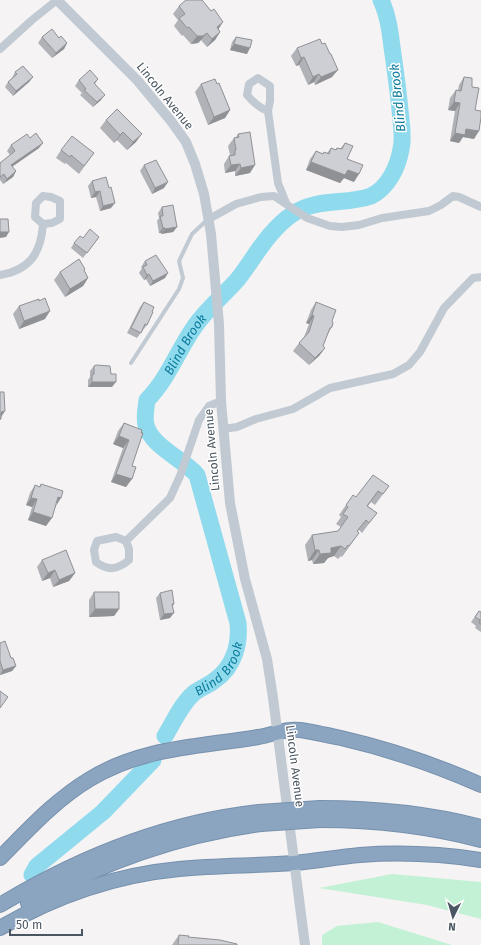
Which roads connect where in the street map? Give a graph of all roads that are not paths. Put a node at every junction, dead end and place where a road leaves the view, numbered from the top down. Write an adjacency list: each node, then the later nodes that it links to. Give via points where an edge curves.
1 (57, 0): 2 (street); 6 (street, Lincoln Avenue, via 137,80 186,142 204,194)
2 (0, 49)
3 (268, 111): 4 (street, via 278,183)
4 (287, 204): 5 (street, via 307,218 330,226 342,227 429,211 453,196); 6 (street, via 274,196 261,197 236,204)
5 (481, 207)
6 (208, 219): 10 (lane, via 192,234 186,244 178,261 183,278 179,289); 11 (street, Lincoln Avenue, via 219,324)
7 (43, 224): 8 (street, via 38,249 31,260 23,268)
8 (0, 275)
9 (481, 277): 12 (street, via 473,278 444,308 420,352 409,365 393,374 330,388 293,409)
10 (132, 363)
11 (220, 401): 12 (street, Lincoln Avenue); 13 (street, via 209,406 199,420 170,498)
12 (223, 429): 14 (street, Lincoln Avenue, via 230,502 245,579 267,660)
13 (126, 541): 13 (street, via 116,537 96,541 96,562 104,567 120,567 129,560 130,549)
14 (278, 732): 15 (highway, via 288,729 299,730 360,743 423,762); 20 (highway, via 259,737 193,745 124,762 98,774 64,796); 22 (street, Lincoln Avenue)
15 (481, 785)
16 (320, 814): 17 (highway, bridge); 18 (highway, via 358,808 399,812); 19 (highway, via 449,832)
17 (260, 818): 23 (highway, via 202,822 157,834 71,867); 24 (highway, via 144,851 95,870 33,900)
18 (481, 827)
19 (481, 840)
20 (0, 858)
21 (481, 860): 22 (highway, via 396,854)
22 (295, 863): 24 (highway, via 191,868 139,875 78,891); 25 (street, Lincoln Avenue)
23 (0, 905)
24 (3, 923)
25 (305, 945)

